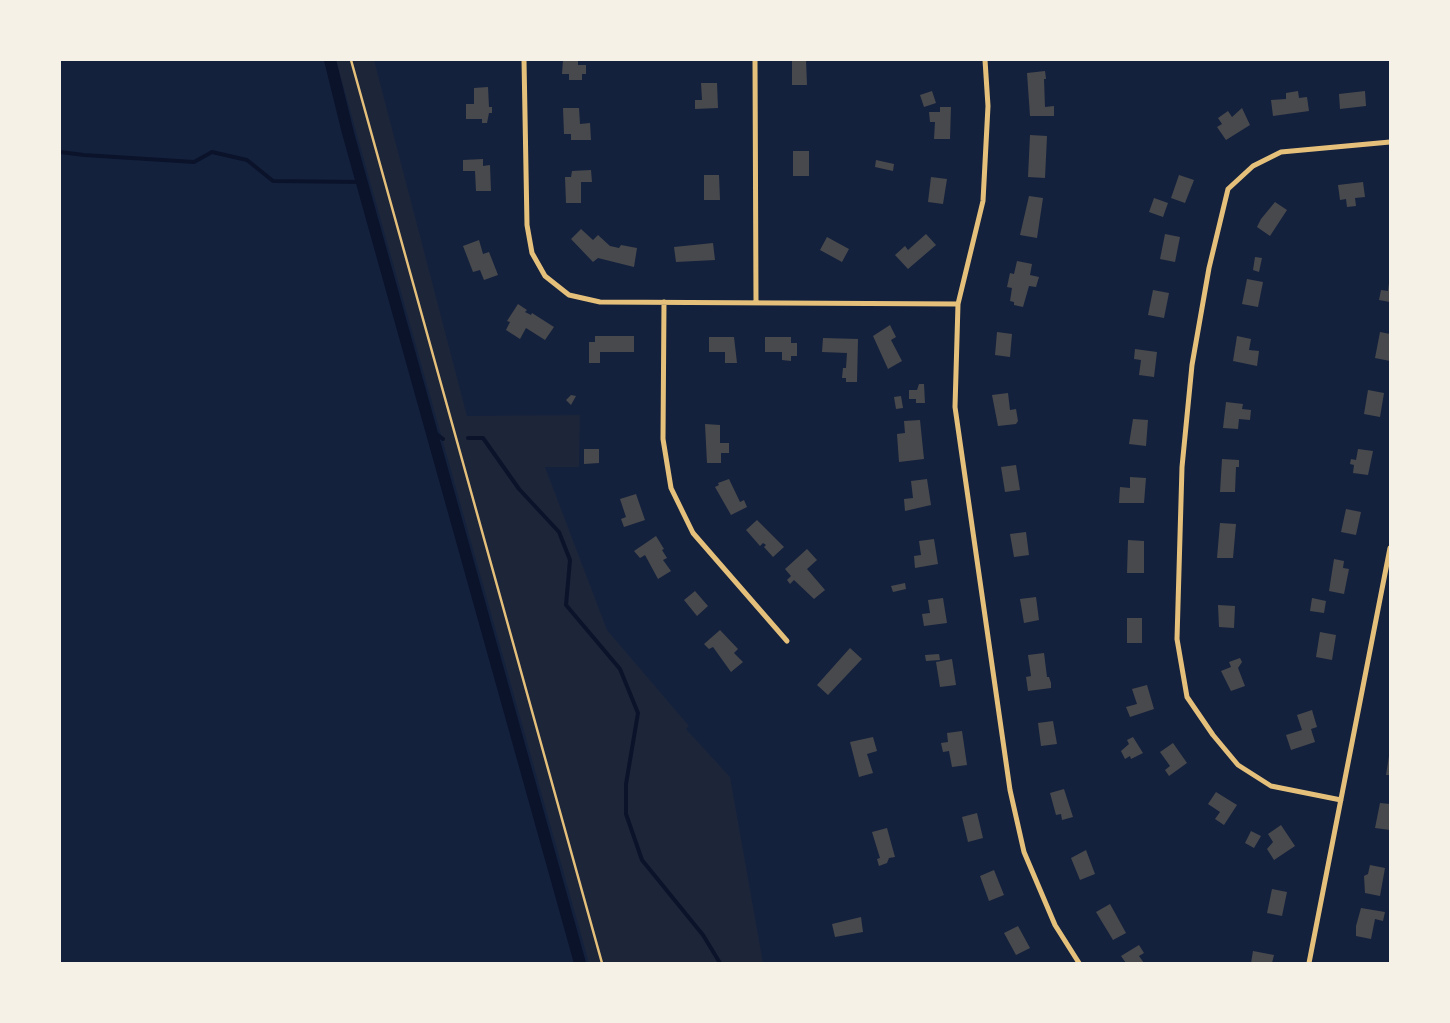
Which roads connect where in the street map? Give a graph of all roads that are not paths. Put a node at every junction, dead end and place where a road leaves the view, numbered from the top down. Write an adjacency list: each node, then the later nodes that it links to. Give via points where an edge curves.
1 (524, 60): 5 (street, via 527,225 532,253 545,276 569,295 600,302)
2 (755, 60): 6 (street)
3 (986, 60): 7 (street, via 988,106 983,201)
4 (1390, 142): 10 (street, via 1281,152 1253,166 1228,189 1209,268 1192,365 1182,466 1177,639 1187,697 1213,736 1238,765 1272,786)
5 (664, 302): 6 (street); 9 (street, via 663,439 671,488 693,533)
6 (756, 302): 7 (street)
7 (958, 304): 11 (street, via 954,407 1010,790 1024,852 1055,925)
8 (1390, 548): 10 (street)
9 (787, 642)
10 (1341, 800): 12 (street)
11 (1079, 963)
12 (1309, 963)

